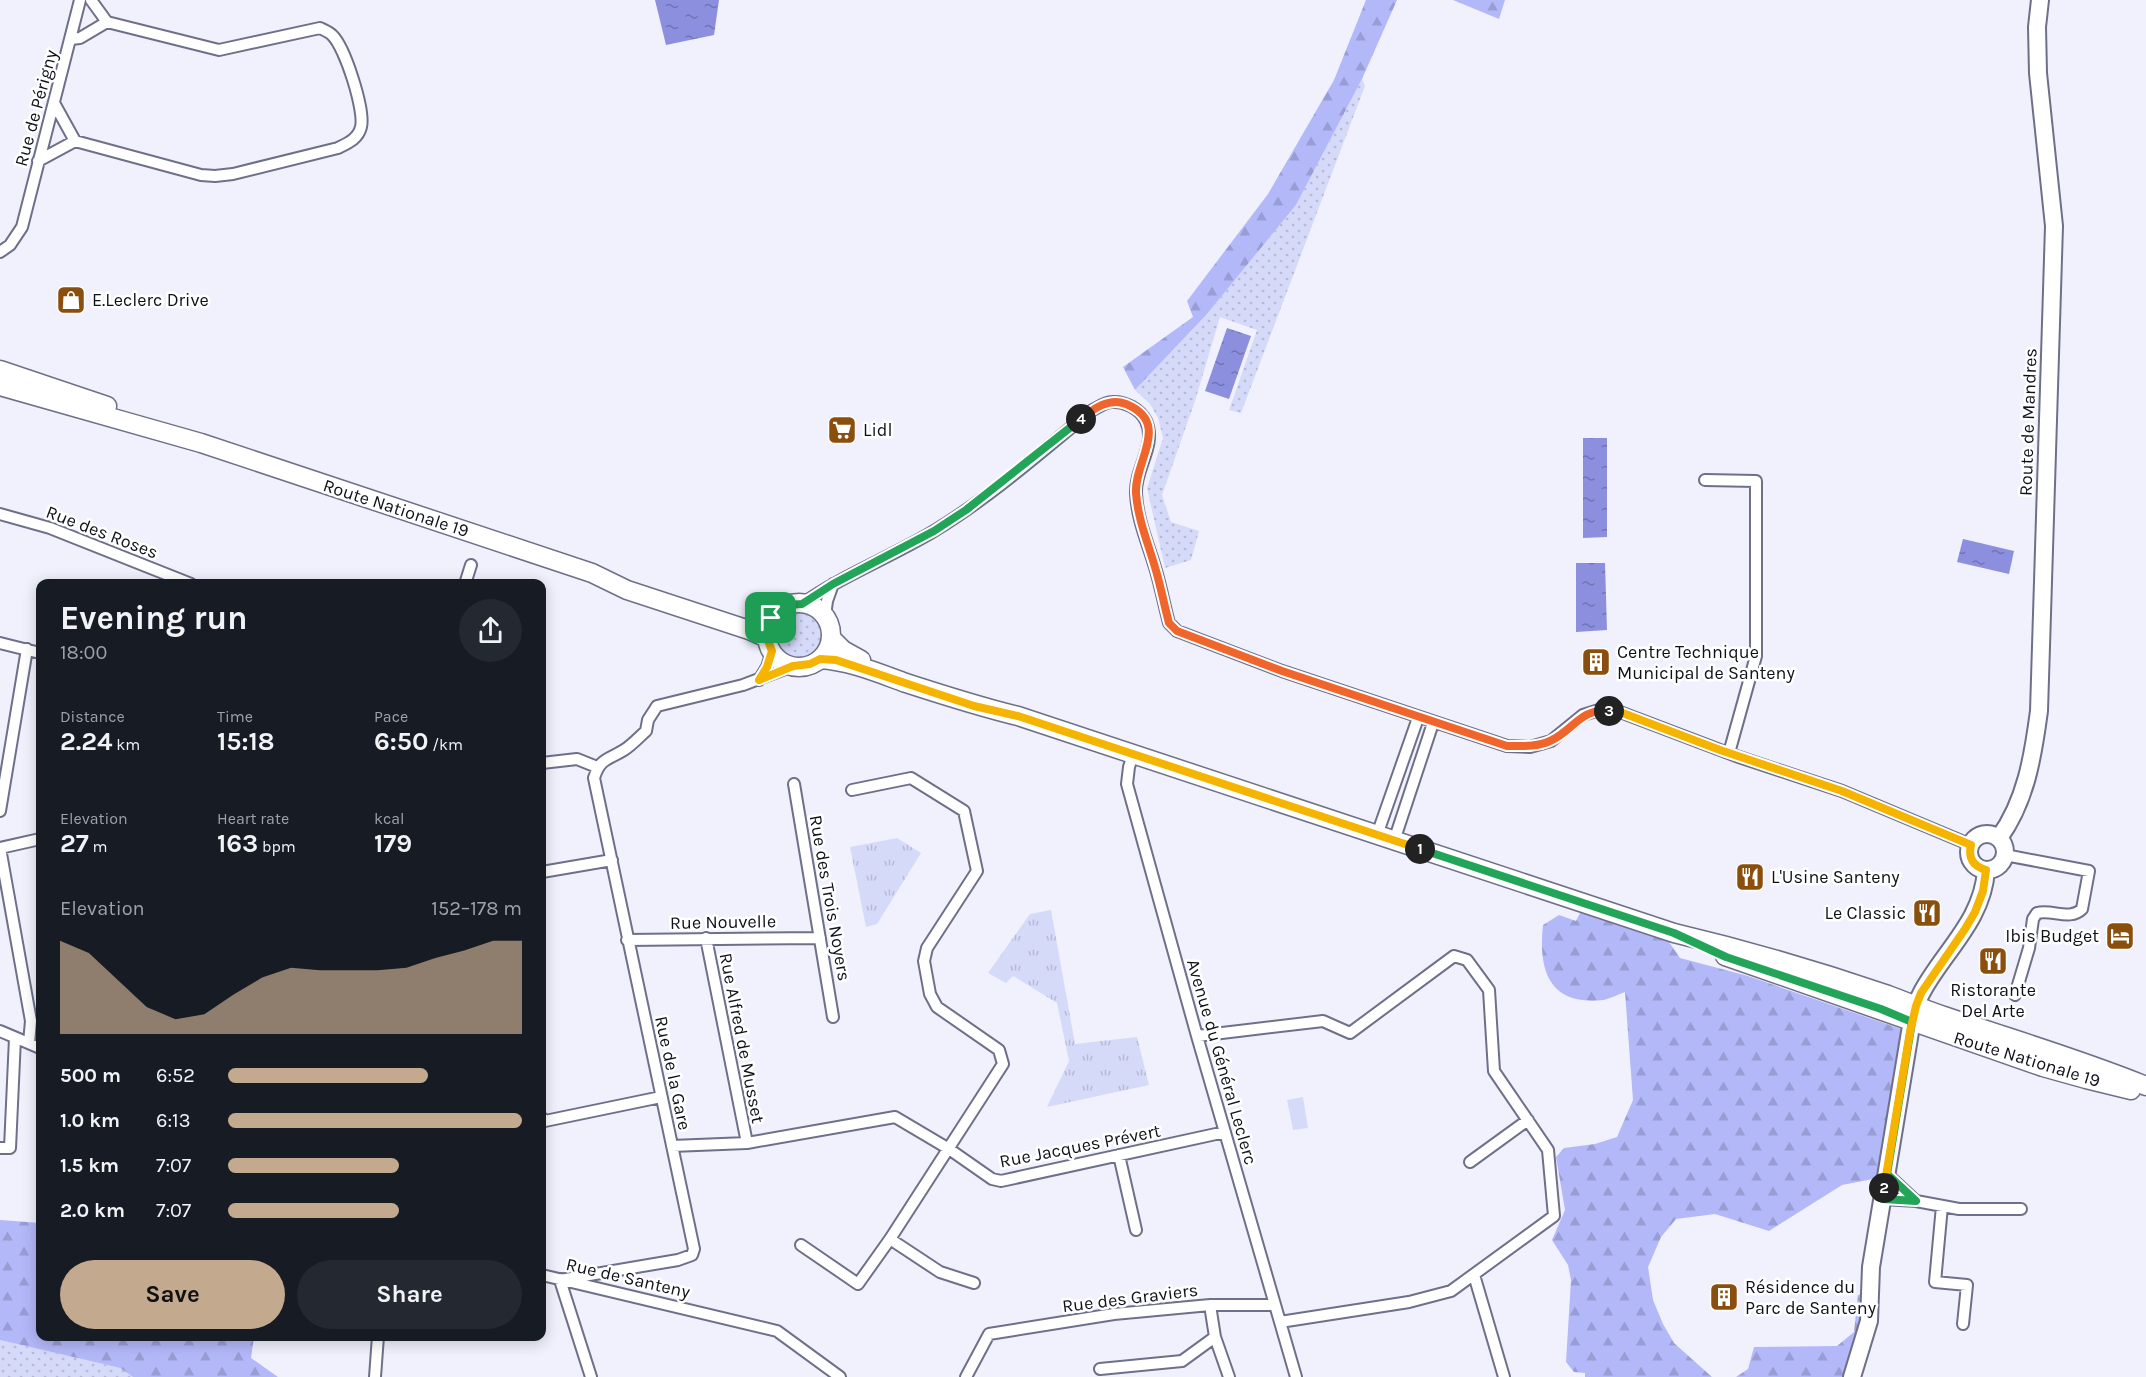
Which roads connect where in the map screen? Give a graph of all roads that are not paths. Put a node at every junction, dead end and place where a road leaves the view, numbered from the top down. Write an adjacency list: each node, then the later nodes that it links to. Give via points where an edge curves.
1 (80, 0): 5 (street, Rue de Périgny)
2 (91, 0): 4 (street)
3 (2040, 0): 42 (street, Route de Mandres, via 2038,73 2054,226 2039,706 2026,780 2013,817)
4 (107, 22): 5 (street); 7 (street, via 219,50 320,28 332,34 340,47 358,97 361,129 352,141 338,148 215,176)
5 (71, 39): 6 (street, Rue de Périgny)
6 (54, 103): 7 (street); 8 (street, Rue de Périgny)
7 (75, 141): 8 (street)
8 (38, 161): 9 (street, Rue de Périgny, via 22,227)
9 (0, 252)
10 (0, 370): 12 (main road, Route Nationale 19, via 144,418)
11 (0, 386): 12 (main road, Route Nationale 19)
12 (201, 443): 16 (main road, Route Nationale 19)
13 (1704, 480): 34 (street, via 1756,481 1756,656)
14 (0, 514): 17 (street, Rue des Roses, via 81,539)
15 (471, 565): 18 (street)
16 (592, 573): 22 (main road, Route Nationale 19, via 647,587 736,618); 25 (main road, Route Nationale 19, via 627,590 749,630)
17 (179, 579)
18 (467, 579)
19 (833, 584): 20 (street); 21 (street); 32 (street, via 966,510 1090,411 1110,402 1122,403 1137,409 1149,429 1149,444 1136,492 1169,623 1177,631 1200,640)
20 (802, 604): 21 (main road, via 817,608); 22 (main road, via 788,605)
21 (825, 616): 23 (main road)
22 (771, 618): 25 (main road)
23 (831, 638): 28 (main road); 31 (main road, Route Nationale 19, via 859,659 984,700)
24 (0, 644): 26 (street)
25 (770, 645): 29 (main road, via 779,660); 30 (street, via 767,667)
26 (27, 649): 27 (street); 40 (street)
27 (36, 652)
28 (820, 659): 29 (main road); 31 (main road, Route Nationale 19, via 857,666 974,706)
29 (793, 666): 30 (street)
30 (759, 680): 37 (street, via 657,706 646,731)
31 (1018, 716): 35 (main road, Route Nationale 19)
32 (1418, 718): 33 (street); 41 (street)
33 (1433, 723): 34 (street, via 1507,746 1530,747 1551,741 1583,715 1599,710 1620,712); 41 (street)
34 (1729, 753): 44 (street, via 1842,791)
35 (1133, 754): 41 (main road, Route Nationale 19); 58 (street, Avenue du Général Leclerc, via 1127,784)
36 (546, 763): 37 (street, via 577,759)
37 (597, 767): 47 (street, Rue de la Gare, via 594,778)
38 (794, 784): 52 (street, Rue des Trois Noyers)
39 (852, 790): 71 (street, via 911,778 964,811 977,871 927,948 924,961 930,994 937,1006 999,1050 1003,1064)
40 (0, 811)
41 (1385, 838): 55 (main road, Route Nationale 19, via 1674,933 1726,957 1881,1009)
42 (1999, 838): 44 (street, via 1983,834); 46 (street)
43 (36, 840): 45 (street)
44 (1971, 845): 48 (street, via 1972,861)
45 (0, 848): 50 (street)
46 (2005, 855): 48 (street, via 1996,867); 54 (street, via 2089,870 2082,909 2072,915 2044,911 2033,919)
47 (612, 860): 49 (street); 53 (street, Rue de la Gare)
48 (1986, 870): 55 (street, via 1975,912 1921,993)
49 (546, 871)
50 (3, 885): 60 (street, via 31,1021)
51 (706, 938): 52 (street, Rue Nouvelle); 53 (street, Rue Nouvelle); 68 (street, Rue Alfred de Musset)
52 (820, 938): 56 (street, Rue des Trois Noyers)
53 (627, 940): 64 (street, Rue de la Gare)
54 (2015, 995)
55 (1914, 1014): 62 (main road, Route Nationale 19, via 2098,1066); 63 (main road, Route Nationale 19, via 2043,1066); 74 (street)
56 (833, 1017)
57 (0, 1031): 59 (street)
58 (1197, 1036): 65 (street, via 1323,1021 1350,1033 1454,956 1467,960 1489,990 1494,1071); 67 (street, Avenue du Général Leclerc)
59 (15, 1038): 60 (street); 70 (street, via 10,1148)
60 (29, 1043): 61 (street)
61 (36, 1046)
62 (2146, 1086)
63 (2146, 1093)
64 (661, 1097): 66 (street); 69 (street, Rue de la Gare)
65 (1528, 1120): 73 (street); 82 (street, via 1548,1150 1554,1216)
66 (546, 1121)
67 (1226, 1132): 72 (street, Rue Jacques Prévert); 87 (street, Avenue du Général Leclerc)
68 (747, 1143): 69 (street, Rue Jacques Prévert); 71 (street, Rue Jacques Prévert, via 895,1117)
69 (672, 1146): 84 (street, Rue de la Gare, via 692,1255)
70 (0, 1148)
71 (949, 1149): 72 (street, Rue Jacques Prévert, via 992,1179 1001,1181); 80 (street)
72 (1119, 1155): 79 (street)
73 (1470, 1162)
74 (1887, 1174): 75 (street); 76 (street)
75 (1883, 1199): 76 (street); 90 (street, via 1871,1267)
76 (1916, 1201): 77 (street)
77 (1942, 1206): 78 (street); 89 (street, via 1935,1282 1966,1286)
78 (2021, 1209)
79 (1136, 1230)
80 (891, 1239): 81 (street, via 858,1284); 85 (street, via 940,1272)
81 (801, 1245)
82 (1474, 1275): 88 (street, via 1451,1291 1409,1302); 101 (street)
83 (546, 1276): 84 (street, Rue de Santeny)
84 (560, 1280): 96 (street); 97 (street, Rue de Santeny, via 777,1331)
85 (974, 1283)
86 (1210, 1305): 87 (street, Rue des Graviers); 91 (street); 98 (street, Rue des Graviers, via 1114,1314 989,1334)
87 (1275, 1305): 88 (street, Avenue du Général Leclerc)
88 (1280, 1322): 100 (street, Avenue du Général Leclerc)
89 (1963, 1324)
90 (1867, 1333): 102 (street); 103 (street)
91 (1215, 1337): 94 (street, via 1182,1360); 99 (street)
92 (378, 1341): 95 (street)
93 (1100, 1369): 94 (street)
94 (1137, 1372)
95 (375, 1377)
96 (591, 1377)
97 (840, 1377)
98 (966, 1377)
99 (1229, 1377)
100 (1296, 1377)
101 (1504, 1377)
102 (1852, 1377)
103 (1863, 1377)

